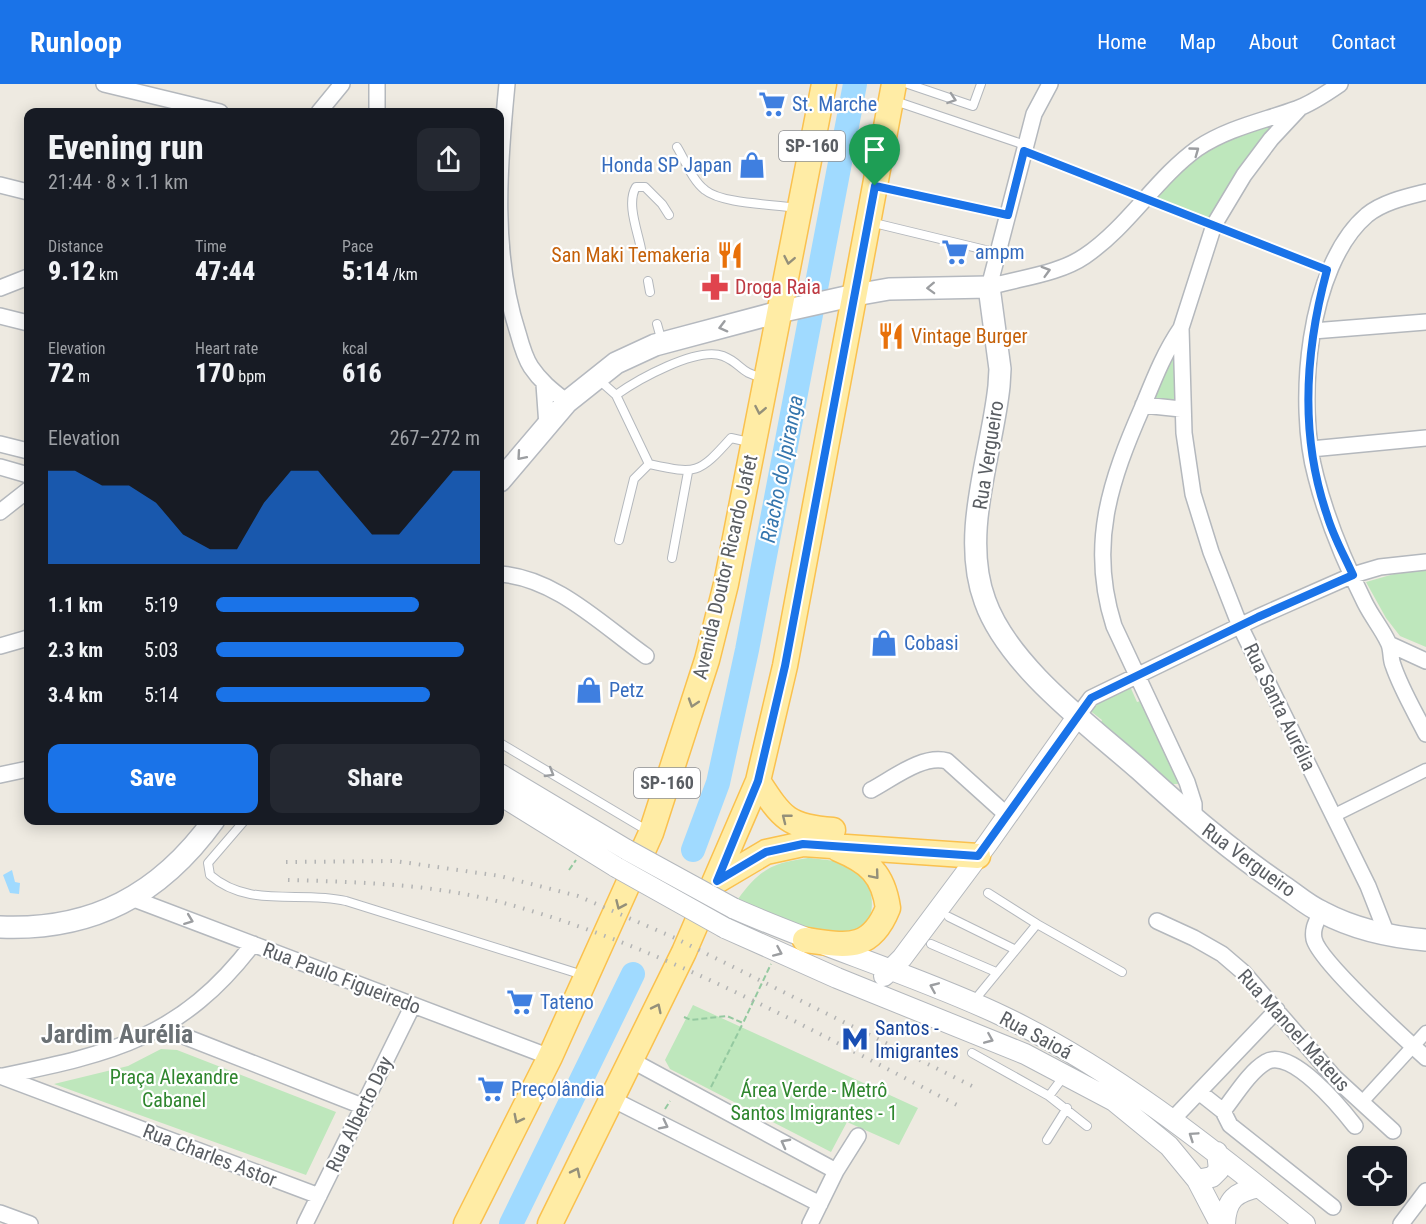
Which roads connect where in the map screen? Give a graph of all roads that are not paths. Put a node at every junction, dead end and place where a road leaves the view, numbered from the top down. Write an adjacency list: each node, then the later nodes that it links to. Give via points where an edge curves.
1 (104, 84): 10 (street)
2 (342, 84): 11 (street)
3 (377, 84): 12 (street)
4 (507, 84): 14 (street)
5 (824, 84): 22 (main road, Avenida Doutor Ricardo Jafet / SP-160)
6 (981, 84): 9 (lane, one-way to 6, via 973,106)
7 (1050, 84): 16 (street, via 1034,114)
8 (1340, 84): 13 (street)
9 (898, 89): 16 (lane); 18 (main road)
10 (203, 108)
11 (322, 108)
12 (377, 108)
13 (1299, 109): 21 (street, one-way to 13, via 1199,147 1242,125); 26 (street, Rua Santa Aurélia, via 1244,175)
14 (504, 117)
15 (677, 147): 22 (lane, via 706,192)
16 (1025, 148): 21 (lane); 24 (street)
17 (0, 184): 19 (street)
18 (875, 186): 24 (lane); 25 (main road)
19 (24, 191)
20 (1426, 192): 29 (street, via 1396,200 1368,214)
21 (1148, 198): 26 (lane); 33 (street, one-way to 21, via 1084,257)
22 (800, 208): 37 (main road, Avenida Doutor Ricardo Jafet / SP-160, one-way to 37)
23 (669, 215): 27 (lane, via 645,187 636,187 632,193 633,208)
24 (1008, 215): 28 (street)
25 (868, 222): 28 (lane); 36 (main road)
26 (1214, 225): 29 (lane); 41 (street, Rua Santa Aurélia)
27 (642, 249)
28 (998, 253): 33 (street)
29 (1327, 270): 42 (street)
30 (504, 277): 45 (street, via 521,343 530,366)
31 (24, 279): 34 (street)
32 (648, 281): 35 (lane)
33 (989, 287): 36 (main road, one-way to 36, via 889,289); 75 (main road, Rua Vergueiro, via 1000,369 977,524 978,578 996,625 1015,652)
34 (0, 288)
35 (650, 292)
36 (845, 297): 37 (main road); 82 (main road, via 785,666)
37 (788, 310): 43 (main road, one-way to 43, via 660,334); 44 (main road, Avenida Doutor Ricardo Jafet / SP-160)
38 (0, 316): 39 (street)
39 (24, 321)
40 (1426, 322): 42 (street)
41 (1180, 328): 48 (street, via 1162,358); 49 (street, Rua Santa Aurélia)
42 (1312, 331): 54 (street)
43 (596, 377): 46 (lane); 47 (main road)
44 (767, 378): 46 (lane, via 747,375 735,361 720,354 698,356 652,373); 52 (main road, Avenida Doutor Ricardo Jafet / SP-160, one-way to 52)
45 (544, 384): 47 (street); 50 (street)
46 (615, 395): 56 (lane)
47 (567, 402): 50 (main road)
48 (1143, 405): 49 (street); 74 (street, via 1112,481 1102,546 1106,602)
49 (1181, 409): 68 (street, Rua Santa Aurélia, via 1193,494)
50 (547, 426): 60 (main road, one-way to 60)
51 (1426, 438): 54 (street)
52 (754, 443): 58 (lane, via 731,438 708,464); 90 (main road, Avenida Doutor Ricardo Jafet / SP-160, one-way to 90, via 707,660)
53 (0, 444): 55 (street)
54 (1311, 449): 67 (street, via 1327,517)
55 (24, 450)
56 (648, 464): 58 (lane); 63 (lane, via 632,485)
57 (0, 467): 59 (street)
58 (688, 472): 64 (lane)
59 (24, 474)
60 (504, 476)
61 (24, 493): 62 (street)
62 (0, 512)
63 (619, 540)
64 (672, 558)
65 (1426, 562): 67 (street, via 1380,567)
66 (504, 574): 72 (street, via 524,577 549,588)
67 (1353, 575): 68 (street); 70 (street)
68 (1240, 626): 74 (street); 86 (street, Rua Santa Aurélia)
69 (24, 639): 71 (street)
70 (1389, 644): 73 (street); 76 (street, via 1394,668)
71 (0, 646)
72 (646, 656)
73 (1426, 661)
74 (1136, 676): 75 (street, via 1091,698); 87 (street, via 1186,782 1194,804)
75 (1077, 717): 85 (street); 87 (main road, Rua Vergueiro)
76 (1426, 734)
77 (504, 745): 90 (lane, one-way to 90)
78 (24, 770): 80 (street)
79 (1426, 770): 86 (street)
80 (0, 775)
81 (504, 776): 102 (street, Rua Saioá, bridge, via 733,908)
82 (758, 781): 92 (main road, one-way to 82, via 802,827 781,815); 93 (main road)
83 (871, 790): 85 (street, via 926,761 940,759)
84 (504, 797): 111 (street, one-way to 111, bridge, via 725,928)
85 (1008, 816): 92 (street)
86 (1333, 816): 101 (street, Rua Santa Aurélia)
87 (1194, 820): 96 (main road, Rua Vergueiro, via 1245,861)
88 (210, 825): 95 (main road, via 176,863)
89 (241, 825): 110 (lane, via 208,863 210,875 234,891 265,897 338,899)
90 (651, 834): 110 (main road, Avenida Doutor Ricardo Jafet / SP-160, one-way to 110)
91 (827, 844): 92 (main road); 93 (main road, via 791,845 766,852); 102 (main road, one-way to 102, via 860,858 880,878 888,908 875,933 861,942 846,945)
92 (983, 850): 107 (street)
93 (717, 881): 121 (main road, one-way to 93)
94 (988, 893): 99 (lane)
95 (134, 899): 100 (main road, via 68,923 35,928); 105 (street, Rua Paulo Figueiredo, one-way to 105)
96 (1321, 912): 101 (main road, Rua Vergueiro); 117 (street, via 1314,930 1319,949)
97 (949, 916): 106 (lane)
98 (1157, 921): 114 (street, Rua Manoel Mateus, via 1222,954)
99 (1037, 924): 106 (lane); 109 (lane)
100 (0, 927)
101 (1388, 937): 103 (main road, Rua Vergueiro)
102 (805, 940): 107 (street, Rua Saioá)
103 (1426, 940)
104 (931, 944): 108 (lane)
105 (253, 945): 113 (street, Rua Paulo Figueiredo); 115 (street, via 206,994)
106 (1014, 949): 108 (lane)
107 (892, 969): 111 (street, via 873,979); 112 (street, Rua Saioá, one-way to 107)
108 (996, 972): 112 (lane)
109 (1122, 972)
110 (587, 976): 119 (main road, Avenida Doutor Ricardo Jafet / SP-160)
111 (837, 978): 122 (street, one-way to 122, via 1025,1054)
112 (972, 1003): 131 (street, Rua Saioá, via 1091,1065)
113 (413, 1005): 119 (street, Rua Paulo Figueiredo); 128 (street, Rua Alberto Day)
114 (1277, 1011): 124 (street); 127 (street, Rua Manoel Mateus, via 1334,1077)
115 (163, 1028): 123 (street, via 95,1056); 128 (street)
116 (1426, 1032): 117 (street)
117 (1412, 1045): 120 (street); 127 (street)
118 (972, 1053): 125 (lane)
119 (550, 1057): 148 (main road, Avenida Doutor Ricardo Jafet / SP-160, one-way to 148)
120 (1426, 1058)
121 (631, 1060): 126 (main road); 138 (street, one-way to 121)
122 (1065, 1075): 125 (lane); 139 (street, via 1114,1101 1145,1124)
123 (1, 1076): 142 (street, Rua Charles Astor)
124 (1199, 1092): 130 (street); 131 (street)
125 (1049, 1096): 129 (lane)
126 (612, 1099): 143 (street, one-way to 143); 149 (main road, one-way to 126)
127 (1362, 1102): 134 (street, Rua Manoel Mateus)
128 (362, 1106): 142 (street, Rua Alberto Day)
129 (1067, 1108): 132 (lane); 136 (lane)
130 (1223, 1111): 133 (street, via 1260,1067 1275,1059 1286,1062 1322,1087); 144 (street, via 1230,1125)
131 (1171, 1122): 137 (street, Rua Saioá, one-way to 131)
132 (1087, 1125)
133 (1355, 1125)
134 (1393, 1131)
135 (858, 1136): 138 (street)
136 (1047, 1140)
137 (1217, 1152): 139 (street, via 1216,1174); 140 (street, Rua Saioá)
138 (836, 1171): 143 (street)
139 (1197, 1180): 151 (street)
140 (1259, 1187): 151 (street, via 1235,1194); 152 (street, Rua Saioá)
141 (1426, 1191): 153 (street)
142 (319, 1196): 147 (street, Rua Alberto Day)
143 (820, 1204): 150 (street)
144 (1333, 1206)
145 (0, 1213): 146 (street)
146 (30, 1224)
147 (305, 1224)
148 (466, 1224)
149 (550, 1224)
150 (810, 1224)
151 (1223, 1224)
152 (1305, 1224)
153 (1401, 1224)

